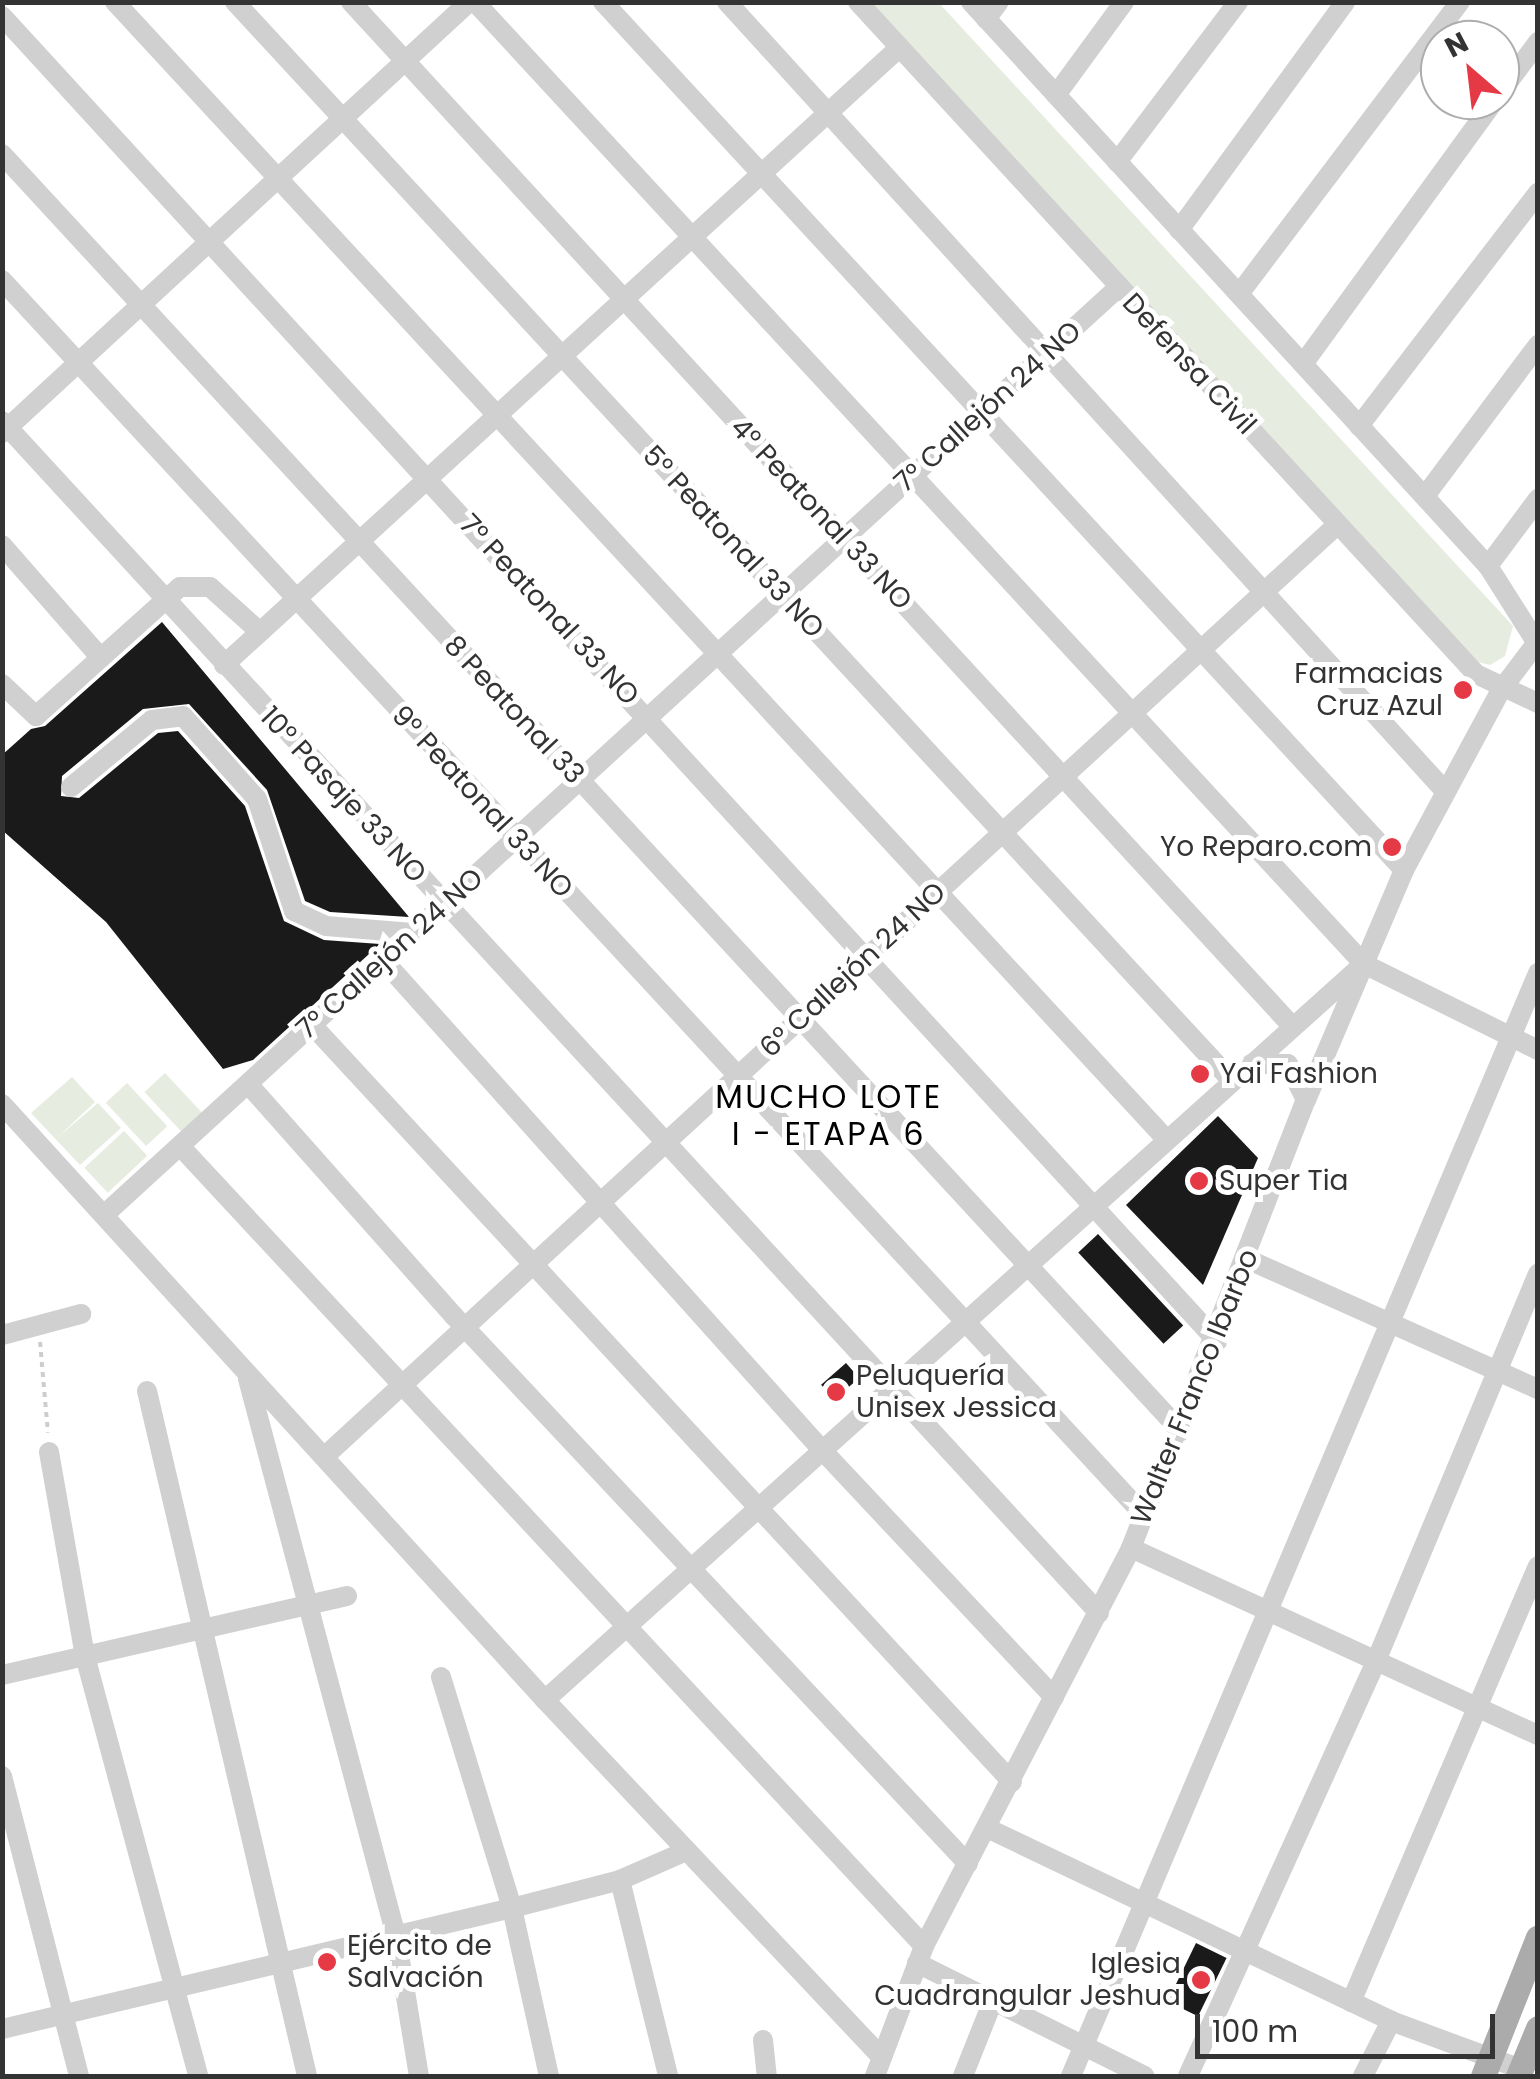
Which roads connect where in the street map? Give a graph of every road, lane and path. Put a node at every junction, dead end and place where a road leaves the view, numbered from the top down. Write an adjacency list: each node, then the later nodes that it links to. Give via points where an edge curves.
1 (115, 2): 26 (street)
2 (235, 2): 21 (street, 5° Peatonal 33 NO)
3 (351, 2): 17 (street, 4° Peatonal 33 NO)
4 (472, 2): 17 (street); 29 (street)
5 (603, 2): 25 (street)
6 (727, 2): 20 (street)
7 (858, 2): 16 (street, Defensa Civil)
8 (971, 2): 13 (street)
9 (1124, 2): 19 (street)
10 (1238, 2): 24 (street)
11 (1345, 2): 28 (street)
12 (1460, 2): 33 (street)
13 (992, 11): 19 (street)
14 (2, 16): 30 (street, 7° Peatonal 33 NO)
15 (1538, 42): 18 (street)
16 (899, 48): 20 (street); 32 (street, Defensa Civil)
17 (405, 62): 21 (street); 34 (street, 4° Peatonal 33 NO)
18 (1520, 67)
19 (1056, 96): 24 (street)
20 (829, 114): 25 (street); 37 (street)
21 (343, 119): 26 (street); 38 (street, 5° Peatonal 33 NO)
22 (1480, 120): 40 (street)
23 (2, 154): 35 (street, 8 Peatonal 33)
24 (1118, 162): 28 (street)
25 (761, 174): 29 (street); 41 (street)
26 (278, 179): 30 (street); 42 (street)
27 (1538, 193): 43 (street)
28 (1180, 230): 33 (street)
29 (691, 238): 34 (street); 45 (street)
30 (210, 242): 35 (street); 46 (street, 7° Peatonal 33 NO)
31 (2, 280): 39 (street, 9° Peatonal 33 NO)
32 (1119, 287): 37 (street, 7° Callejón 24 NO); 49 (street, Defensa Civil)
33 (1239, 294): 40 (street)
34 (624, 300): 38 (street); 50 (street, 4° Peatonal 33 NO)
35 (142, 305): 39 (street); 51 (street, 8 Peatonal 33)
36 (1538, 345): 47 (street)
37 (1049, 352): 41 (street, 7° Callejón 24 NO); 54 (street)
38 (562, 356): 42 (street); 55 (street, 5° Peatonal 33 NO)
39 (79, 363): 44 (street); 57 (street, 9° Peatonal 33 NO)
40 (1303, 364): 43 (street)
41 (982, 412): 45 (street, 7° Callejón 24 NO); 60 (street)
42 (497, 416): 46 (street); 61 (street)
43 (1360, 426): 47 (street)
44 (4, 427): 56 (street, 10° Pasaje 33 NO)
45 (911, 477): 50 (street, 7° Callejón 24 NO); 67 (street)
46 (428, 478): 51 (street); 68 (street, 7° Peatonal 33 NO)
47 (1425, 496): 53 (street)
48 (1538, 500): 53 (street)
49 (1337, 525): 54 (street, 6° Callejón 24 NO); 65 (street, Defensa Civil, via 1476,674)
50 (844, 539): 55 (street, 7° Callejón 24 NO); 69 (street, 4° Peatonal 33 NO)
51 (359, 541): 57 (street); 70 (street, 8 Peatonal 33)
52 (2, 544): 62 (street)
53 (1488, 566): 59 (street)
54 (1268, 590): 60 (street, 6° Callejón 24 NO); 72 (street)
55 (782, 595): 61 (street, 7° Callejón 24 NO); 73 (street, 5° Peatonal 33 NO)
56 (162, 597): 58 (street, via 180,587 210,587); 62 (street); 63 (street, 10° Pasaje 33 NO)
57 (296, 599): 58 (street); 74 (street, 9° Peatonal 33 NO)
58 (260, 632): 63 (street)
59 (1537, 643): 65 (street, Walter Franco Ibarbo)
60 (1201, 650): 67 (street, 6° Callejón 24 NO); 75 (street)
61 (718, 654): 68 (street, 7° Callejón 24 NO); 76 (street)
62 (101, 658): 64 (street, via 42,712 28,714)
63 (224, 665): 77 (street, 10° Pasaje 33 NO)
64 (2, 684)
65 (1501, 690): 66 (street, Defensa Civil); 72 (street, Walter Franco Ibarbo)
66 (1538, 703)
67 (1130, 716): 69 (street, 6° Callejón 24 NO); 81 (street)
68 (648, 718): 70 (street, 7° Callejón 24 NO); 79 (street, 7° Peatonal 33 NO)
69 (1063, 777): 73 (street, 6° Callejón 24 NO); 85 (street, 4° Peatonal 33 NO)
70 (579, 781): 74 (street, 7° Callejón 24 NO); 83 (street, 8 Peatonal 33)
71 (70, 787): 78 (street, via 152,720 183,716 257,799 294,911 326,926)
72 (1444, 790): 75 (street, Walter Franco Ibarbo)
73 (1002, 833): 76 (street, 6° Callejón 24 NO); 90 (street, 5° Peatonal 33 NO)
74 (516, 839): 77 (street, 7° Callejón 24 NO); 89 (street, 9° Peatonal 33 NO)
75 (1404, 870): 81 (street, Walter Franco Ibarbo)
76 (937, 892): 79 (street, 6° Callejón 24 NO); 94 (street)
77 (444, 905): 78 (street, 7° Callejón 24 NO); 95 (street, 10° Pasaje 33 NO)
78 (412, 933): 80 (street, 7° Callejón 24 NO)
79 (868, 956): 83 (street, 6° Callejón 24 NO); 98 (street, 7° Peatonal 33 NO)
80 (383, 960): 84 (street, 7° Callejón 24 NO); 97 (street)
81 (1364, 964): 85 (street); 86 (street); 92 (street, Walter Franco Ibarbo)
82 (1538, 973): 86 (street)
83 (799, 1020): 89 (street, 6° Callejón 24 NO); 102 (street, 8 Peatonal 33)
84 (312, 1025): 91 (street, 7° Callejón 24 NO); 101 (street)
85 (1292, 1026): 88 (street)
86 (1511, 1037): 87 (street); 107 (street)
87 (1538, 1050)
88 (1249, 1064): 90 (street); 92 (street, via 1288,1064)
89 (736, 1078): 95 (street, 6° Callejón 24 NO); 105 (street, 9° Peatonal 33 NO)
90 (1231, 1080): 94 (street)
91 (248, 1084): 96 (street, 7° Callejón 24 NO); 108 (street)
92 (1306, 1100): 100 (street, Walter Franco Ibarbo)
93 (2, 1104): 99 (street)
94 (1166, 1140): 98 (street)
95 (663, 1144): 97 (street, 6° Callejón 24 NO); 115 (street, 10° Pasaje 33 NO)
96 (180, 1146): 99 (street, 7° Callejón 24 NO); 113 (street)
97 (600, 1202): 101 (street, 6° Callejón 24 NO); 118 (street)
98 (1093, 1206): 102 (street); 110 (street, 7° Peatonal 33 NO)
99 (104, 1216): 111 (street)
100 (1247, 1259): 107 (street); 110 (street, Walter Franco Ibarbo)
101 (532, 1265): 108 (street, 6° Callejón 24 NO); 121 (street)
102 (1026, 1266): 105 (street); 117 (street, 8 Peatonal 33)
103 (1538, 1274): 112 (street)
104 (82, 1314): 106 (street)
105 (961, 1324): 115 (street); 122 (street, 9° Peatonal 33 NO)
106 (38, 1325): 109 (street); 119 (path)
107 (1394, 1325): 112 (street); 128 (street)
108 (465, 1327): 113 (street, 6° Callejón 24 NO); 124 (street)
109 (2, 1335)
110 (1216, 1342): 117 (street, Walter Franco Ibarbo)
111 (246, 1372): 120 (street); 127 (street)
112 (1497, 1372): 114 (street); 133 (street)
113 (402, 1385): 120 (street, 6° Callejón 24 NO); 130 (street)
114 (1538, 1389)
115 (888, 1390): 118 (street); 129 (street, 10° Pasaje 33 NO)
116 (147, 1391): 131 (street)
117 (1181, 1432): 122 (street, Walter Franco Ibarbo)
118 (822, 1450): 121 (street); 136 (street)
119 (49, 1452): 132 (street)
120 (324, 1457): 137 (street)
121 (761, 1504): 124 (street); 141 (street)
122 (1144, 1515): 123 (street, Walter Franco Ibarbo)
123 (1131, 1548): 128 (street); 129 (street, Walter Franco Ibarbo)
124 (692, 1564): 130 (street); 144 (street)
125 (1538, 1566): 138 (street)
126 (347, 1596): 127 (street)
127 (312, 1604): 131 (street); 148 (street)
128 (1271, 1612): 133 (street); 146 (street)
129 (1098, 1613): 136 (street, Walter Franco Ibarbo)
130 (626, 1626): 137 (street); 151 (street)
131 (204, 1628): 132 (street); 152 (street)
132 (86, 1656): 134 (street); 153 (street)
133 (1376, 1661): 138 (street); 150 (street)
134 (2, 1675)
135 (441, 1677): 147 (street)
136 (1054, 1698): 141 (street, Walter Franco Ibarbo)
137 (544, 1700): 143 (street)
138 (1476, 1709): 139 (street); 154 (street)
139 (1538, 1735)
140 (2, 1776): 156 (street)
141 (1012, 1782): 142 (street, Walter Franco Ibarbo)
142 (987, 1828): 144 (street, Walter Franco Ibarbo); 146 (street)
143 (686, 1851): 145 (street); 162 (street)
144 (968, 1864): 151 (street, Walter Franco Ibarbo)
145 (620, 1880): 147 (street); 170 (street)
146 (1145, 1906): 150 (street); 161 (street)
147 (512, 1908): 148 (street); 169 (street)
148 (396, 1936): 152 (street); 168 (street)
149 (1538, 1937): 163 (main road)
150 (1246, 1954): 154 (street); 175 (street)
151 (920, 1955): 155 (street); 162 (street, Walter Franco Ibarbo)
152 (283, 1962): 153 (street); 167 (street)
153 (174, 1988): 156 (street); 166 (street)
154 (1351, 2002): 157 (street)
155 (992, 2003): 161 (street); 172 (street)
156 (65, 2016): 159 (street); 165 (street)
157 (1391, 2020): 163 (street); 176 (street)
158 (1538, 2028): 164 (main road)
159 (2, 2029)
160 (763, 2040): 171 (street)
161 (1082, 2047): 173 (street); 174 (street)
162 (878, 2066)
163 (1487, 2066): 164 (street)
164 (1520, 2072)
165 (79, 2076)
166 (198, 2076)
167 (308, 2076)
168 (419, 2076)
169 (549, 2076)
170 (668, 2076)
171 (767, 2076)
172 (963, 2076)
173 (1071, 2076)
174 (1146, 2076)
175 (1188, 2076)
176 (1364, 2076)

